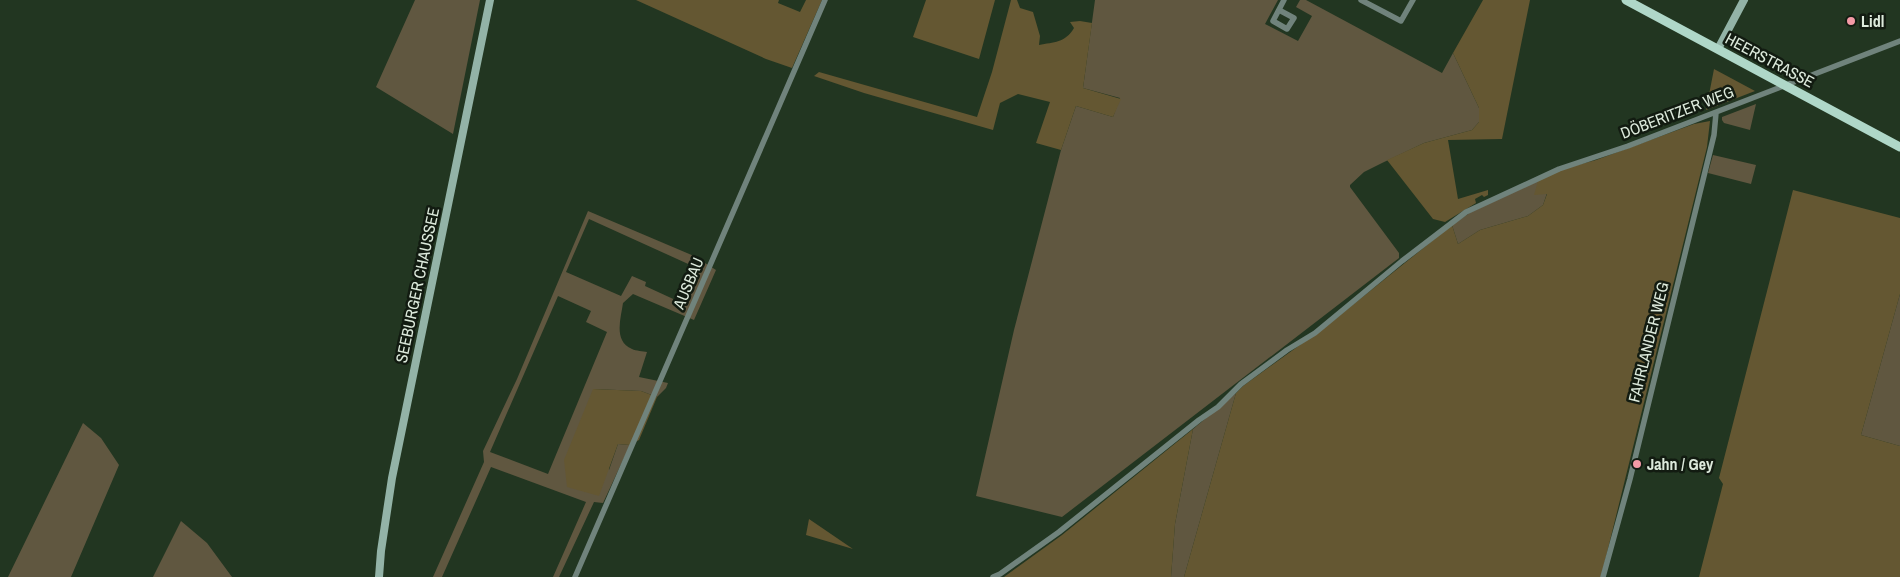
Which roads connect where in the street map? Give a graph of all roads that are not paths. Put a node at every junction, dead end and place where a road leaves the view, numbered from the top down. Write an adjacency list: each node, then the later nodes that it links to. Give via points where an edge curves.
1 (490, 0): 14 (main road, SEEBURGER CHAUSSEE, via 392,478)
2 (825, 0): 15 (street, AUSBAU)
3 (1284, 0): 8 (street)
4 (1361, 0): 5 (street, via 1401,21)
5 (1413, 0)
6 (1626, 0): 10 (main road, HEERSTRASSE)
7 (1744, 0): 10 (main road)
8 (1279, 10)
9 (1900, 41): 11 (street, DÖBERITZER WEG)
10 (1718, 49): 11 (main road, HEERSTRASSE)
11 (1786, 86): 12 (street, DÖBERITZER WEG); 13 (main road, HEERSTRASSE)
12 (1716, 113): 16 (street, DÖBERITZER WEG, via 1548,173 1466,212 1315,333 1241,384 1218,407 1058,532); 17 (street, FAHRLANDER WEG, via 1714,135)
13 (1900, 147)
14 (378, 577)
15 (575, 577)
16 (993, 577)
17 (1604, 577)

